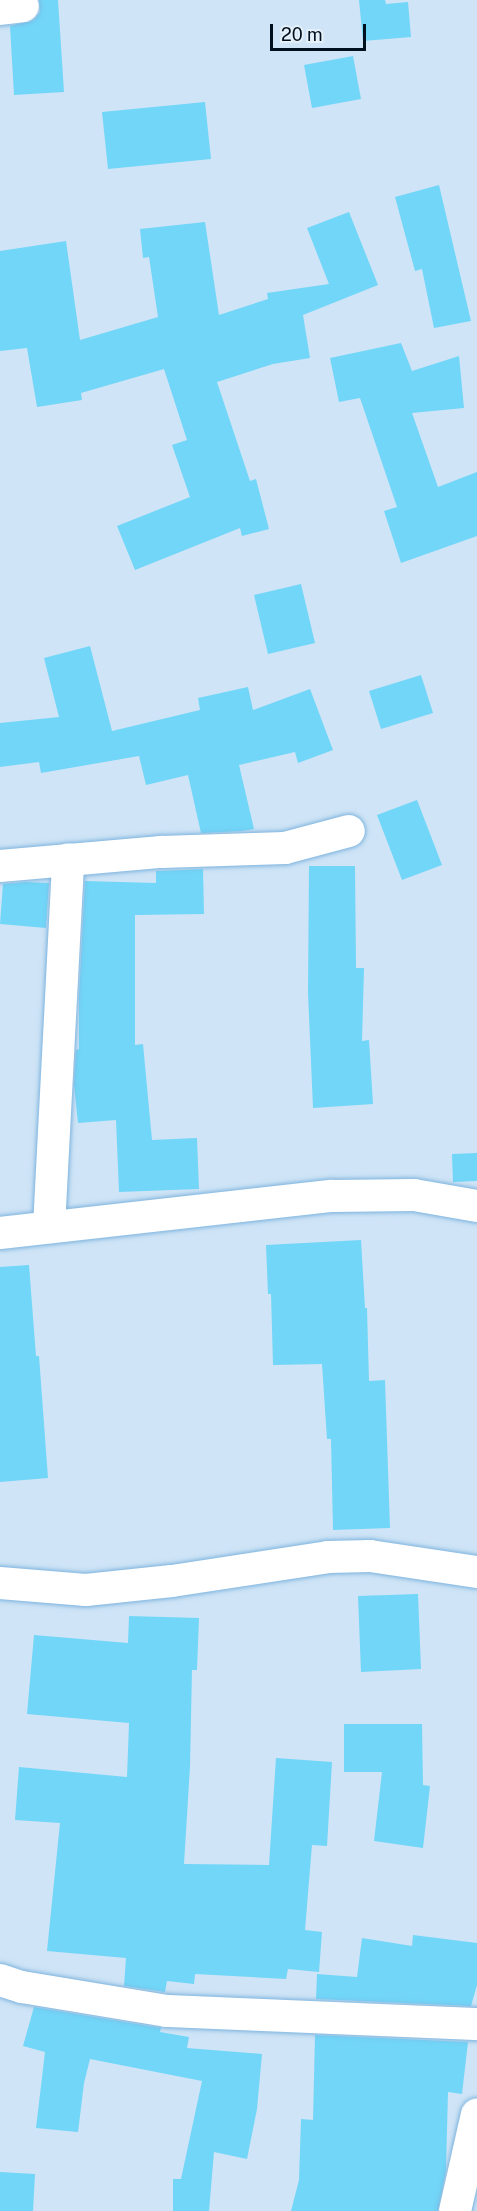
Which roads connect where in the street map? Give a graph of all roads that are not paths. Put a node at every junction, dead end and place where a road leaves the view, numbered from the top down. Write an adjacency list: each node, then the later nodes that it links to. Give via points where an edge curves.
1 (349, 831): 2 (street, via 285,848)
2 (69, 859): 3 (street); 5 (street)
3 (0, 866)
4 (477, 1206): 5 (street, via 414,1195 332,1196)
5 (49, 1227): 6 (street)
6 (0, 1233)
7 (477, 1572): 8 (street, via 370,1556 328,1557 86,1590)
8 (0, 1583)
9 (0, 1980): 10 (street, via 166,2011)
10 (477, 2024)
11 (477, 2114): 12 (street)
12 (455, 2211)

